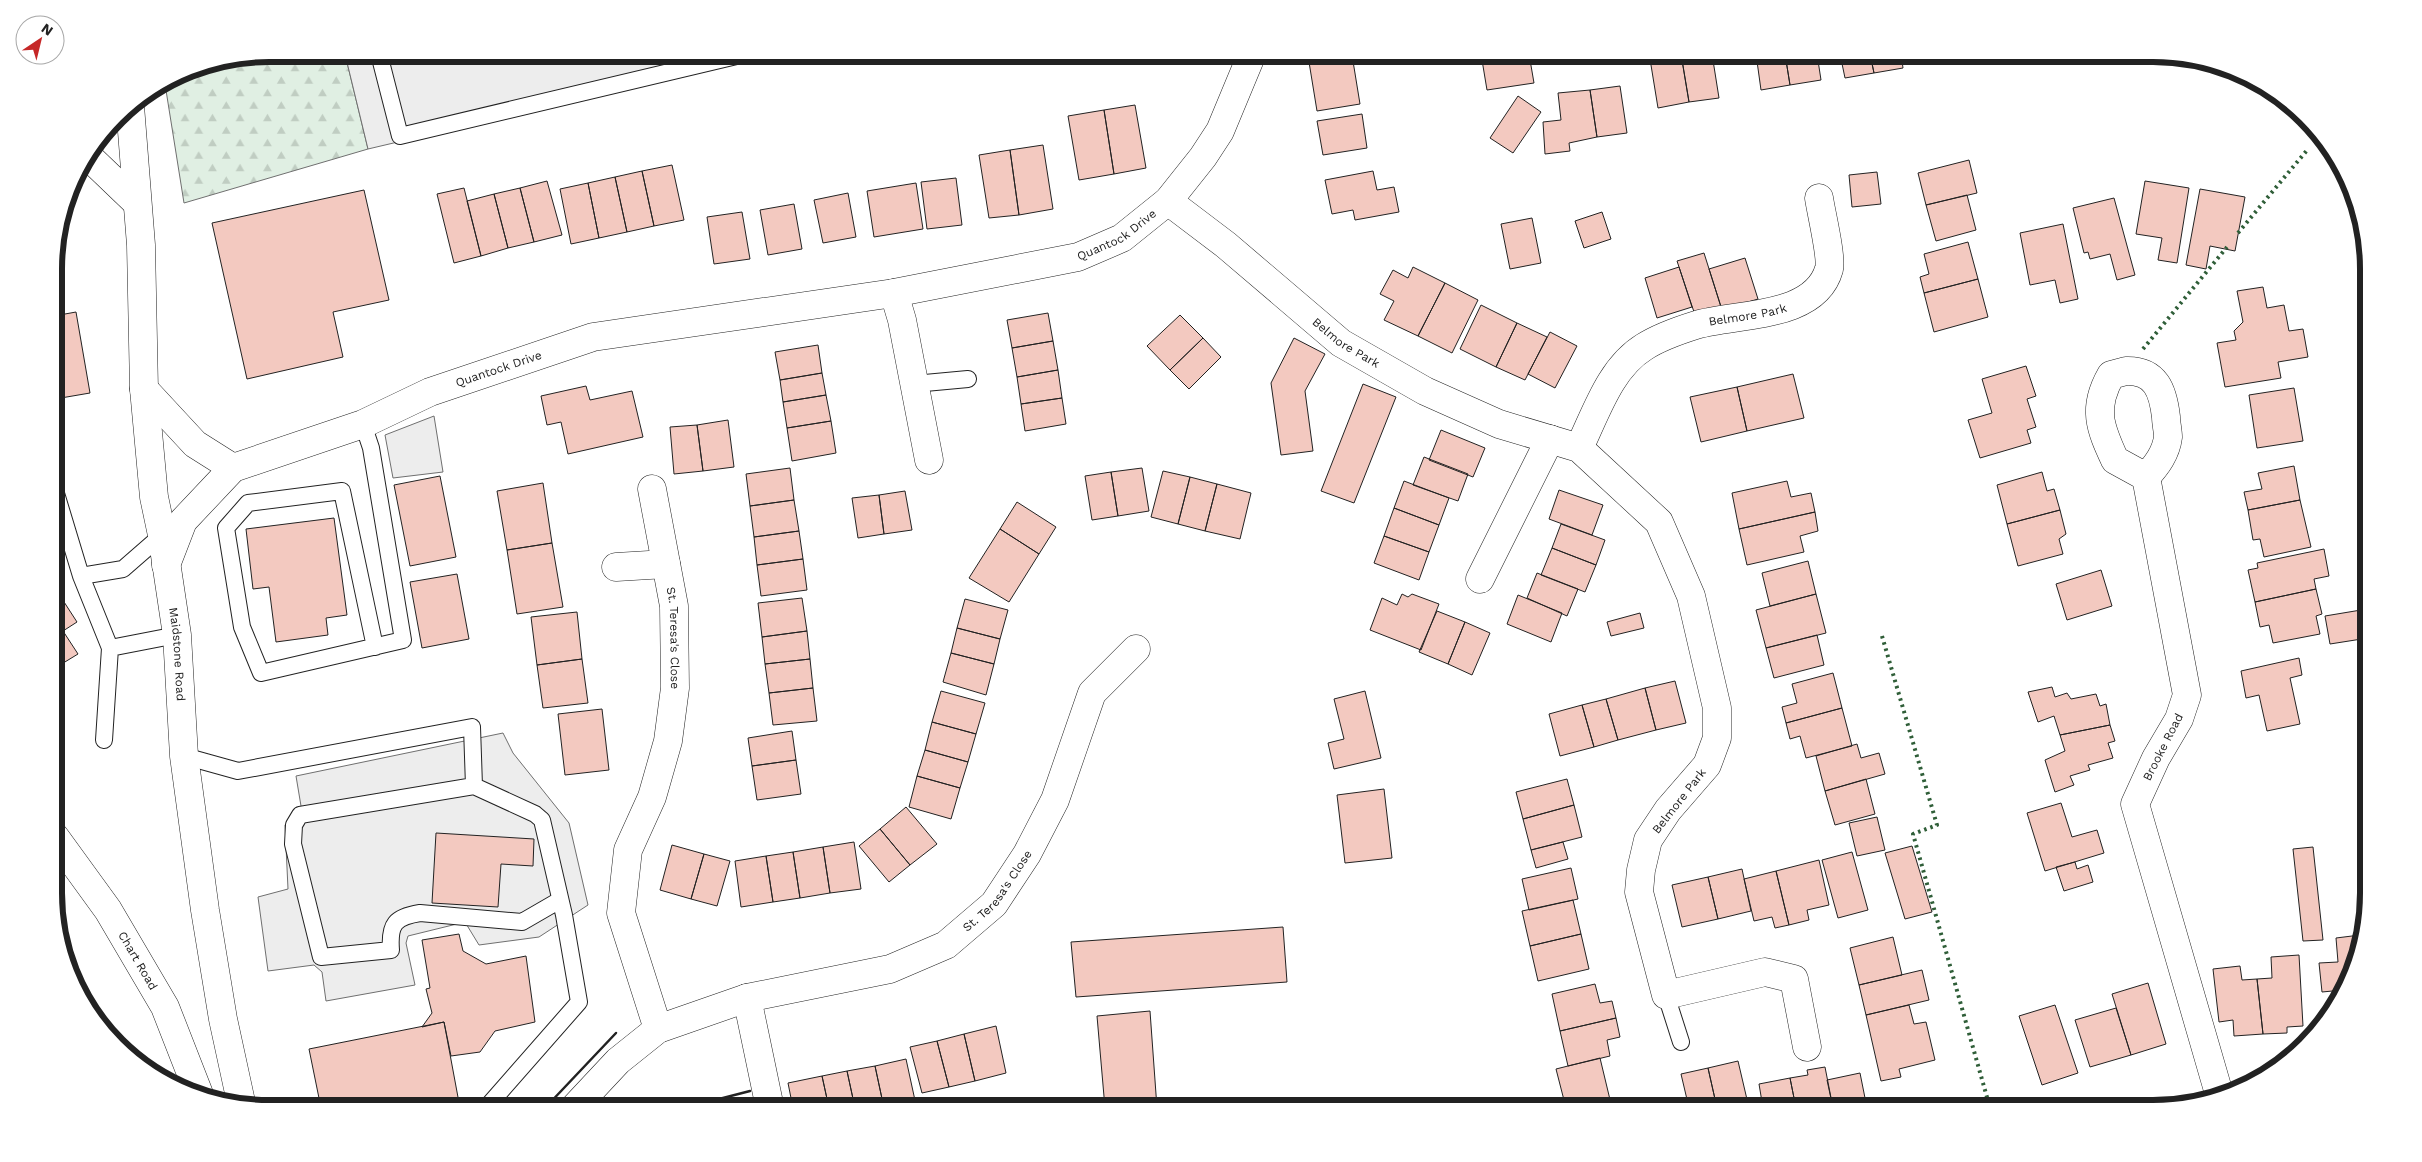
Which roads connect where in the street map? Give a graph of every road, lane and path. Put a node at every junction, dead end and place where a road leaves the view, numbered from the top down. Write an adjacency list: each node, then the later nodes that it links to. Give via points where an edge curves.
1 (381, 62): 2 (lane, via 400,136)
2 (711, 62)
3 (1249, 62): 7 (street, Quantock Drive, via 1220,131)
4 (131, 116): 8 (street, Maidstone Road)
5 (93, 161): 8 (street)
6 (1819, 198): 15 (street, Belmore Park, via 1830,267 1821,288 1804,300 1756,315 1697,325 1645,346 1626,362 1610,385)
7 (1168, 201): 9 (street, Quantock Drive, via 1122,238 1078,257); 14 (street, Belmore Park, via 1226,245 1341,343 1425,392 1499,424)
8 (136, 203): 12 (street, Maidstone Road, via 141,246)
9 (894, 293): 11 (street); 13 (street, Quantock Drive, via 593,337 430,392)
10 (968, 379): 11 (lane)
11 (914, 384): 16 (street)
12 (144, 389): 17 (street, via 195,444); 21 (street, Maidstone Road, via 154,497)
13 (363, 424): 17 (street, Quantock Drive); 28 (lane, via 371,448 403,640)
14 (1550, 439): 15 (street, Belmore Park); 26 (street)
15 (1579, 448): 36 (street, Belmore Park, via 1659,522 1691,596 1717,708 1718,738 1707,764 1668,810 1648,840 1640,870 1639,892)
16 (929, 460)
17 (233, 468): 23 (street, Quantock Drive, via 184,521)
18 (2146, 477): 42 (street, Brooke Road, via 2187,694 2179,720 2156,758 2135,804)
19 (652, 489): 22 (street, St. Teresa's Close)
20 (62, 513): 25 (lane)
21 (162, 535): 23 (street, Maidstone Road); 25 (lane, via 123,569)
22 (666, 564): 24 (street); 38 (street, St. Teresa's Close, via 674,606 676,688 668,740 652,797 628,850 621,913)
23 (166, 565): 27 (street, Maidstone Road)
24 (616, 567)
25 (81, 576): 29 (lane)
26 (1480, 579)
27 (176, 635): 29 (lane); 32 (street, Maidstone Road)
28 (375, 647): 28 (lane, via 261,673 242,628 226,528 248,503 342,492)
29 (110, 648): 31 (lane)
30 (1136, 649): 37 (street, St. Teresa's Close, via 1092,693 1055,800 1027,854 994,904 946,945 890,969)
31 (104, 740)
32 (184, 756): 33 (lane, via 238,770 472,727); 43 (street, Maidstone Road, via 213,960)
33 (474, 786): 35 (lane, via 542,820); 35 (lane, via 300,816 294,826 293,844 321,957 391,950 390,933 398,919 406,916 420,913 522,922)
34 (62, 845): 41 (street, Chart Road, via 108,910 165,1007)
35 (560, 900): 44 (lane, via 579,1002)
36 (1666, 995): 39 (lane); 40 (street, via 1765,972 1794,979)
37 (747, 998): 38 (street, St. Teresa's Close); 46 (street)
38 (658, 1029): 45 (street, St. Teresa's Close, via 618,1062)
39 (1680, 1042)
40 (1807, 1047)
41 (196, 1086)
42 (2218, 1088)
43 (240, 1098)
44 (493, 1100)
45 (582, 1100)
46 (768, 1100)

